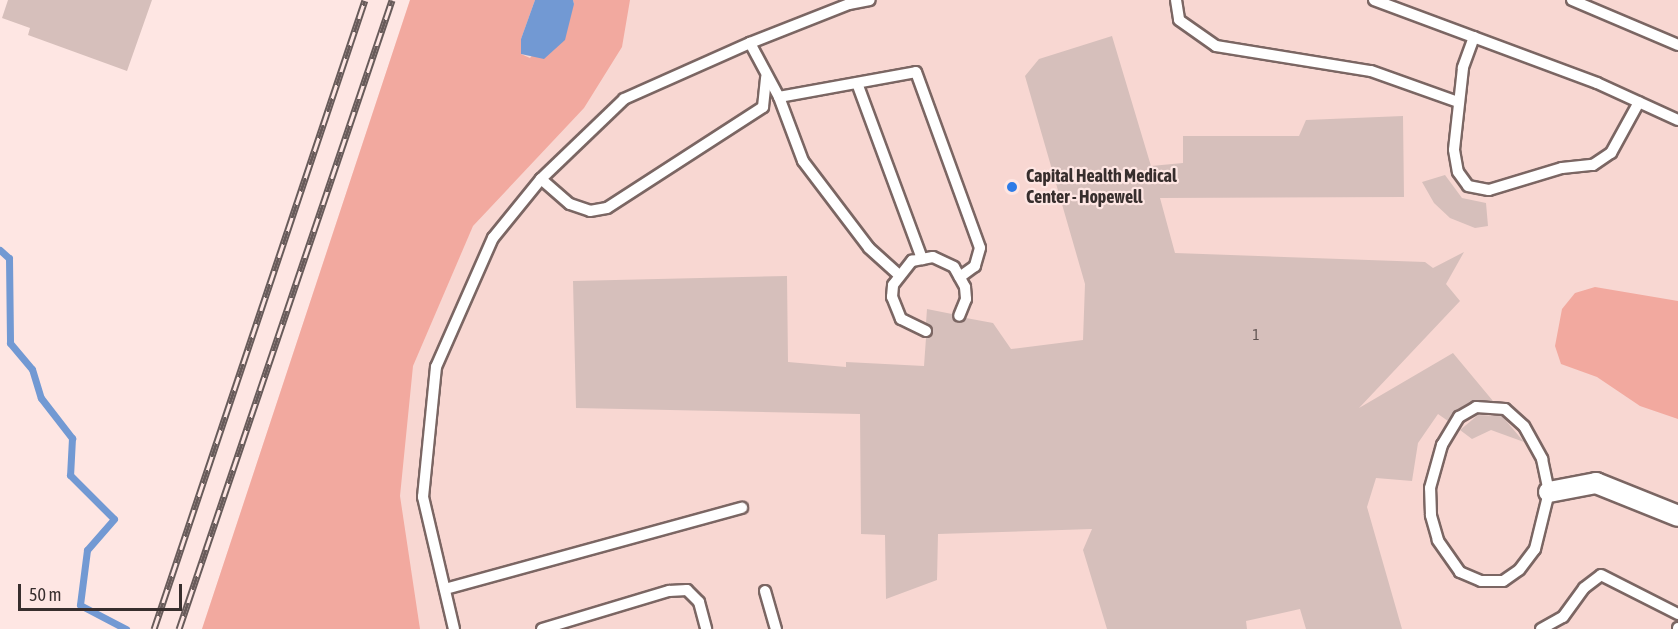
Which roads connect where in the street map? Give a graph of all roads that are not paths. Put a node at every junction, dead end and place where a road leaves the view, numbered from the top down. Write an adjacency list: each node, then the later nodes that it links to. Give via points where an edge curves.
1 (870, 0): 6 (lane, via 849,4)
2 (1176, 0): 11 (lane, via 1179,20 1216,46 1371,70)
3 (1374, 0): 5 (lane)
4 (1572, 0): 7 (lane)
5 (1474, 37): 11 (lane, via 1463,68); 12 (lane)
6 (750, 43): 8 (lane); 14 (lane, via 624,99)
7 (1678, 45)
8 (766, 77): 10 (lane); 14 (lane, via 763,107 608,208 590,211 570,204)
9 (857, 83): 10 (lane); 15 (lane); 17 (lane, via 916,72 980,248 975,266)
10 (779, 97): 16 (lane, via 803,161 869,248)
11 (1458, 102): 12 (lane, via 1454,150 1458,172 1468,186 1488,190 1562,168 1593,165 1611,153)
12 (1639, 102): 13 (lane)
13 (1678, 120)
14 (542, 178): 23 (lane, via 493,238 436,367 423,497)
15 (922, 260): 16 (lane, via 912,261); 17 (lane, via 944,260)
16 (899, 275): 19 (lane, via 893,285 894,309 910,327)
17 (960, 277): 18 (lane, via 966,299)
18 (959, 316)
19 (926, 331)
20 (1549, 492): 20 (lane, via 1542,459 1524,426 1505,409 1476,407 1459,417 1442,445 1430,488 1431,515 1449,560 1460,572 1481,581 1503,581 1519,570 1535,549); 22 (street, via 1596,483)
21 (742, 508): 23 (lane)
22 (1678, 516)
23 (445, 589): 26 (lane)
24 (765, 591): 29 (lane)
25 (1678, 614): 30 (lane, via 1601,575 1584,588 1563,617)
26 (454, 629)
27 (542, 629): 28 (lane, via 669,591 687,591 699,602)
28 (706, 629)
29 (776, 629)
30 (1541, 629)

